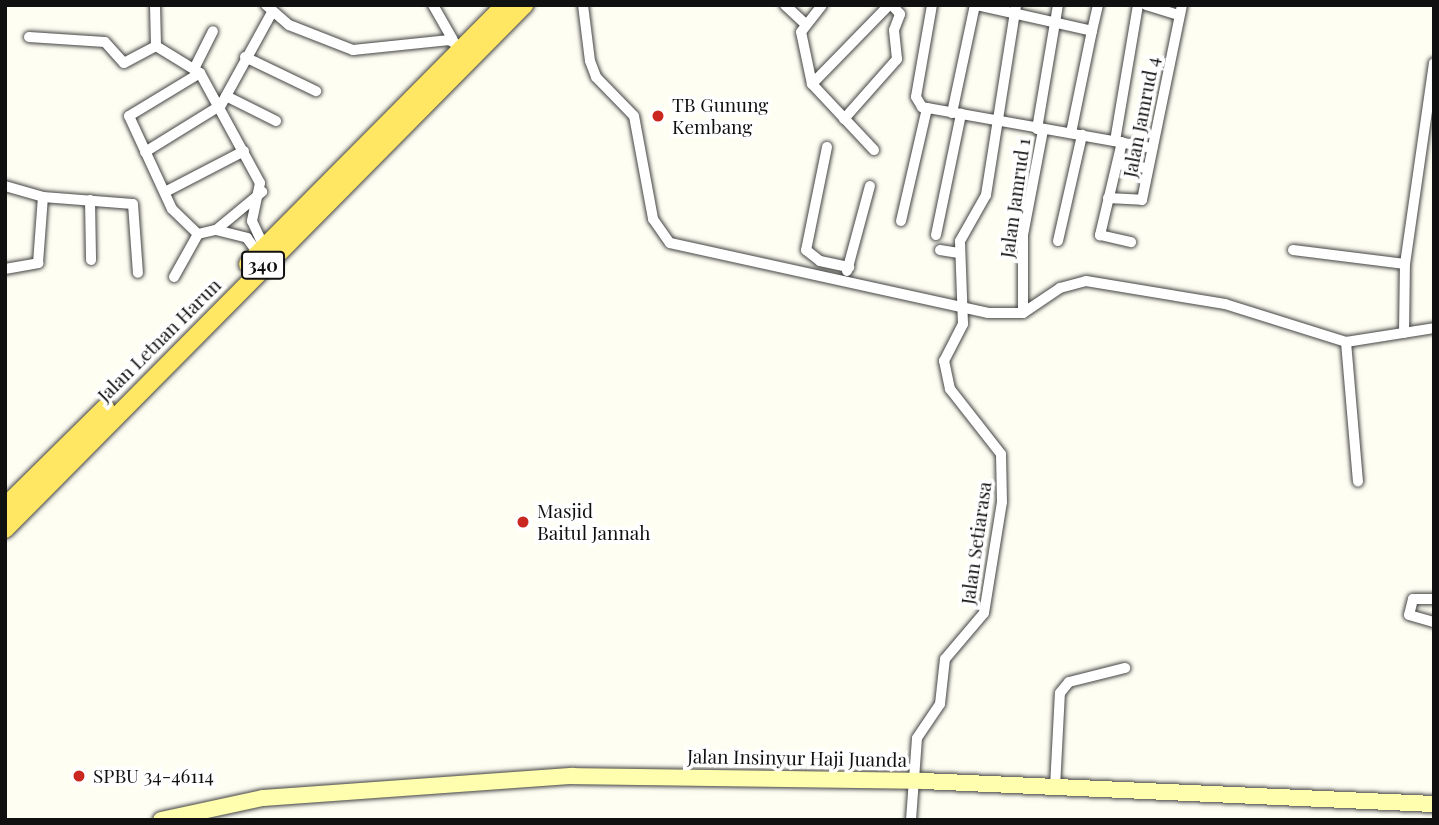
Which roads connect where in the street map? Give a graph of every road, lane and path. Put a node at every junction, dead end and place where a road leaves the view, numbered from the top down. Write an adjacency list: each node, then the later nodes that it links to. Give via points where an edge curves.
1 (155, 5): 24 (street)
2 (433, 5): 23 (street)
3 (505, 5): 23 (main road)
4 (524, 5): 75 (main road, Jalan Letnan Harun / 340)
5 (583, 5): 69 (street, via 594,72 636,122 661,234 687,247)
6 (785, 5): 19 (street)
7 (822, 5): 19 (street)
8 (890, 5): 28 (street); 33 (street, via 900,14 894,30 897,59)
9 (932, 5): 31 (street, via 916,97)
10 (976, 5): 15 (street); 32 (street)
11 (1058, 5): 18 (street, Jalan Jamrud 1)
12 (1098, 5): 21 (street)
13 (1138, 5): 38 (street)
14 (1146, 5): 17 (street)
15 (1015, 8): 18 (street); 34 (street)
16 (268, 9): 23 (street, via 353,50); 25 (street)
17 (1181, 10): 40 (street, Jalan Jamrud 4)
18 (1054, 22): 21 (street); 36 (street, Jalan Jamrud 1)
19 (804, 23): 28 (street)
20 (213, 31): 27 (street)
21 (1092, 31): 37 (street)
22 (29, 37): 24 (street, via 105,42 124,63)
23 (458, 44): 59 (main road)
24 (156, 46): 27 (street)
25 (246, 57): 29 (street); 30 (street)
26 (1434, 63): 64 (street)
27 (197, 70): 30 (street); 43 (street, via 130,113)
28 (812, 84): 33 (street)
29 (316, 91)
30 (224, 105): 35 (street, via 240,104); 42 (street); 43 (street)
31 (927, 108): 32 (street); 53 (street)
32 (957, 114): 34 (street); 56 (street)
33 (844, 119): 41 (street)
34 (997, 120): 36 (street); 62 (street, via 985,199 963,232)
35 (276, 121)
36 (1040, 129): 37 (street); 71 (street, Jalan Jamrud 1, via 1023,235)
37 (1077, 134): 38 (street); 57 (street)
38 (1119, 141): 40 (street); 44 (street)
39 (827, 147): 65 (street, via 806,250 821,261)
40 (1152, 148): 45 (street, Jalan Jamrud 4)
41 (874, 150)
42 (244, 151): 48 (street); 49 (street)
43 (145, 152): 48 (street)
44 (1118, 164): 45 (street); 51 (street)
45 (1148, 168): 51 (street, Jalan Jamrud 4, via 1139,204)
46 (5, 186): 50 (street)
47 (870, 186): 65 (street)
48 (165, 192): 55 (street, via 184,227)
49 (262, 192): 54 (street); 59 (street, via 253,221)
50 (43, 197): 52 (street); 66 (street, via 38,263)
51 (1108, 198): 58 (street, via 1100,235)
52 (90, 200): 63 (street); 67 (street, via 135,206)
53 (901, 220)
54 (216, 230): 55 (street); 59 (street, via 247,238)
55 (198, 234): 68 (street)
56 (936, 235)
57 (1058, 241)
58 (1131, 242)
59 (261, 250): 75 (main road)
60 (940, 250): 62 (street)
61 (1293, 250): 64 (street)
62 (959, 253): 70 (street)
63 (91, 260)
64 (1405, 264): 73 (street)
65 (849, 267): 69 (street)
66 (5, 269)
67 (138, 273)
68 (174, 277)
69 (843, 282): 70 (street)
70 (964, 310): 71 (street); 82 (street, Jalan Setiarasa, via 944,361 946,374 1001,454 1002,502 984,613 945,659 940,704 917,738)
71 (1023, 313): 74 (street, via 1060,288 1086,281 1225,304)
72 (1434, 328): 73 (street)
73 (1404, 333): 74 (street)
74 (1346, 342): 76 (street)
75 (152, 368): 77 (main road); 78 (main road, Jalan Letnan Harun / 340)
76 (1358, 481)
77 (5, 507)
78 (5, 529)
79 (1434, 599): 80 (street, via 1413,599 1409,615)
80 (1434, 622)
81 (1125, 667): 83 (street, via 1069,682 1060,693)
82 (913, 781): 83 (main road, Jalan Insinyur Haji Juanda); 85 (main road, Jalan Insinyur Haji Juanda, via 573,776 263,798); 86 (street, Jalan Setiarasa)
83 (1055, 787): 84 (main road, Jalan Insinyur Haji Juanda)
84 (1434, 804)
85 (161, 820)
86 (911, 820)

